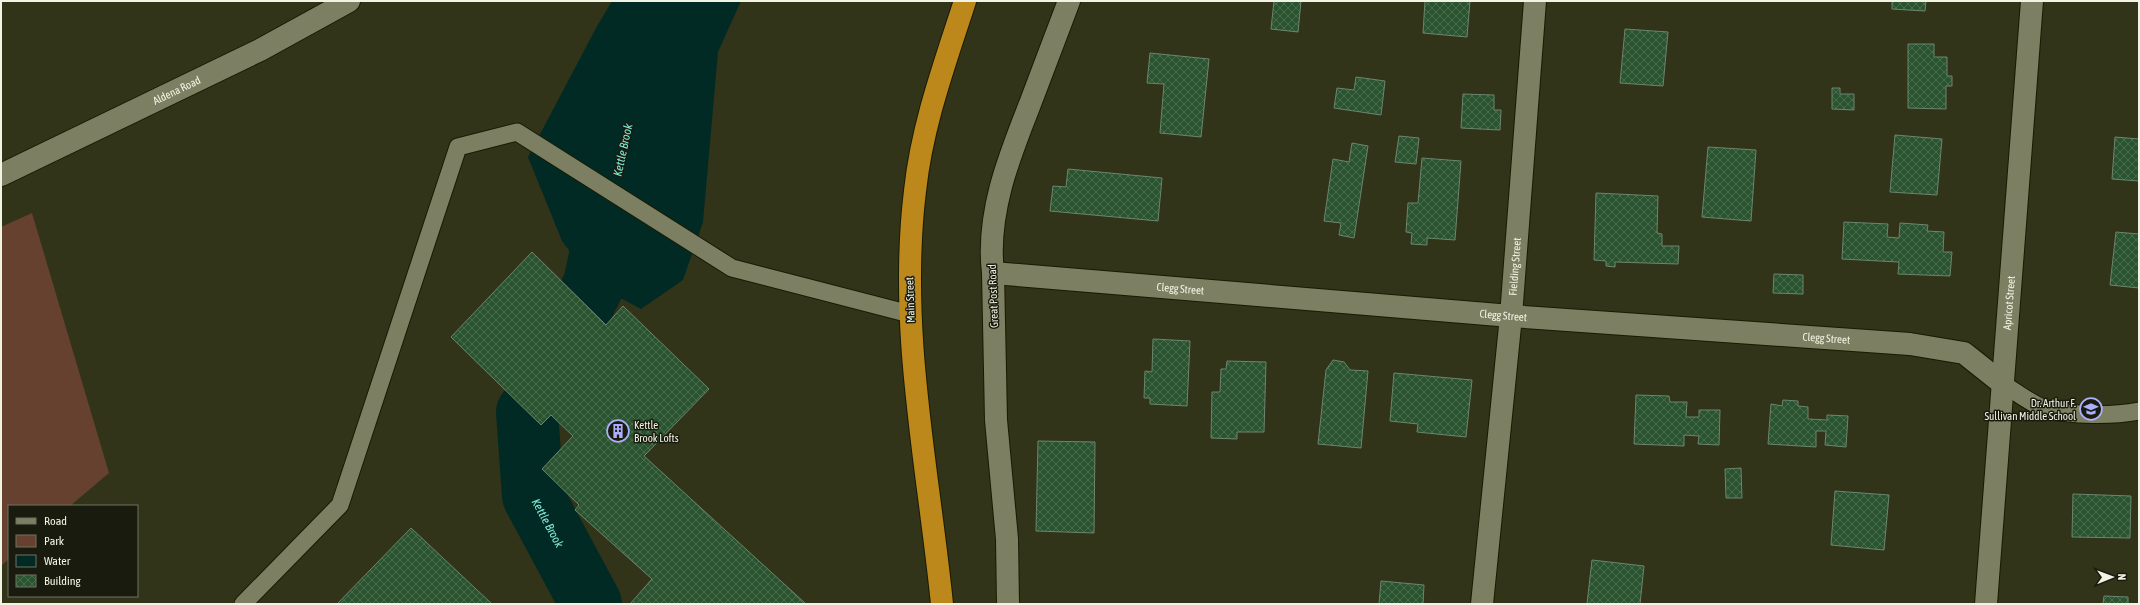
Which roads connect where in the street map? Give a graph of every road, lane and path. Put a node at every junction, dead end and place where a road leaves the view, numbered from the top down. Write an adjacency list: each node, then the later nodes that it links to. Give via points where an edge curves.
1 (349, 1): 6 (street, Aldena Road, via 260,50)
2 (965, 1): 8 (highway, Main Street, via 934,96 920,158 911,231)
3 (1069, 1): 7 (street, Great Post Road, via 1000,188 990,252)
4 (1535, 1): 9 (street, Fielding Street)
5 (2032, 1): 10 (street, Apricot Street)
6 (1, 175)
7 (993, 272): 9 (street, Clegg Street); 14 (street, Great Post Road, via 996,420 1007,539)
8 (910, 314): 12 (lane, via 732,268 517,132 458,147 340,505); 13 (highway, Main Street, via 922,449)
9 (1511, 316): 10 (street, Clegg Street, via 1910,344 1964,353); 15 (street, Fielding Street)
10 (2003, 384): 11 (lane, via 2045,409 2081,414); 16 (street, Apricot Street)
11 (2139, 411)
12 (243, 604)
13 (942, 604)
14 (1008, 604)
15 (1482, 604)
16 (1986, 604)

